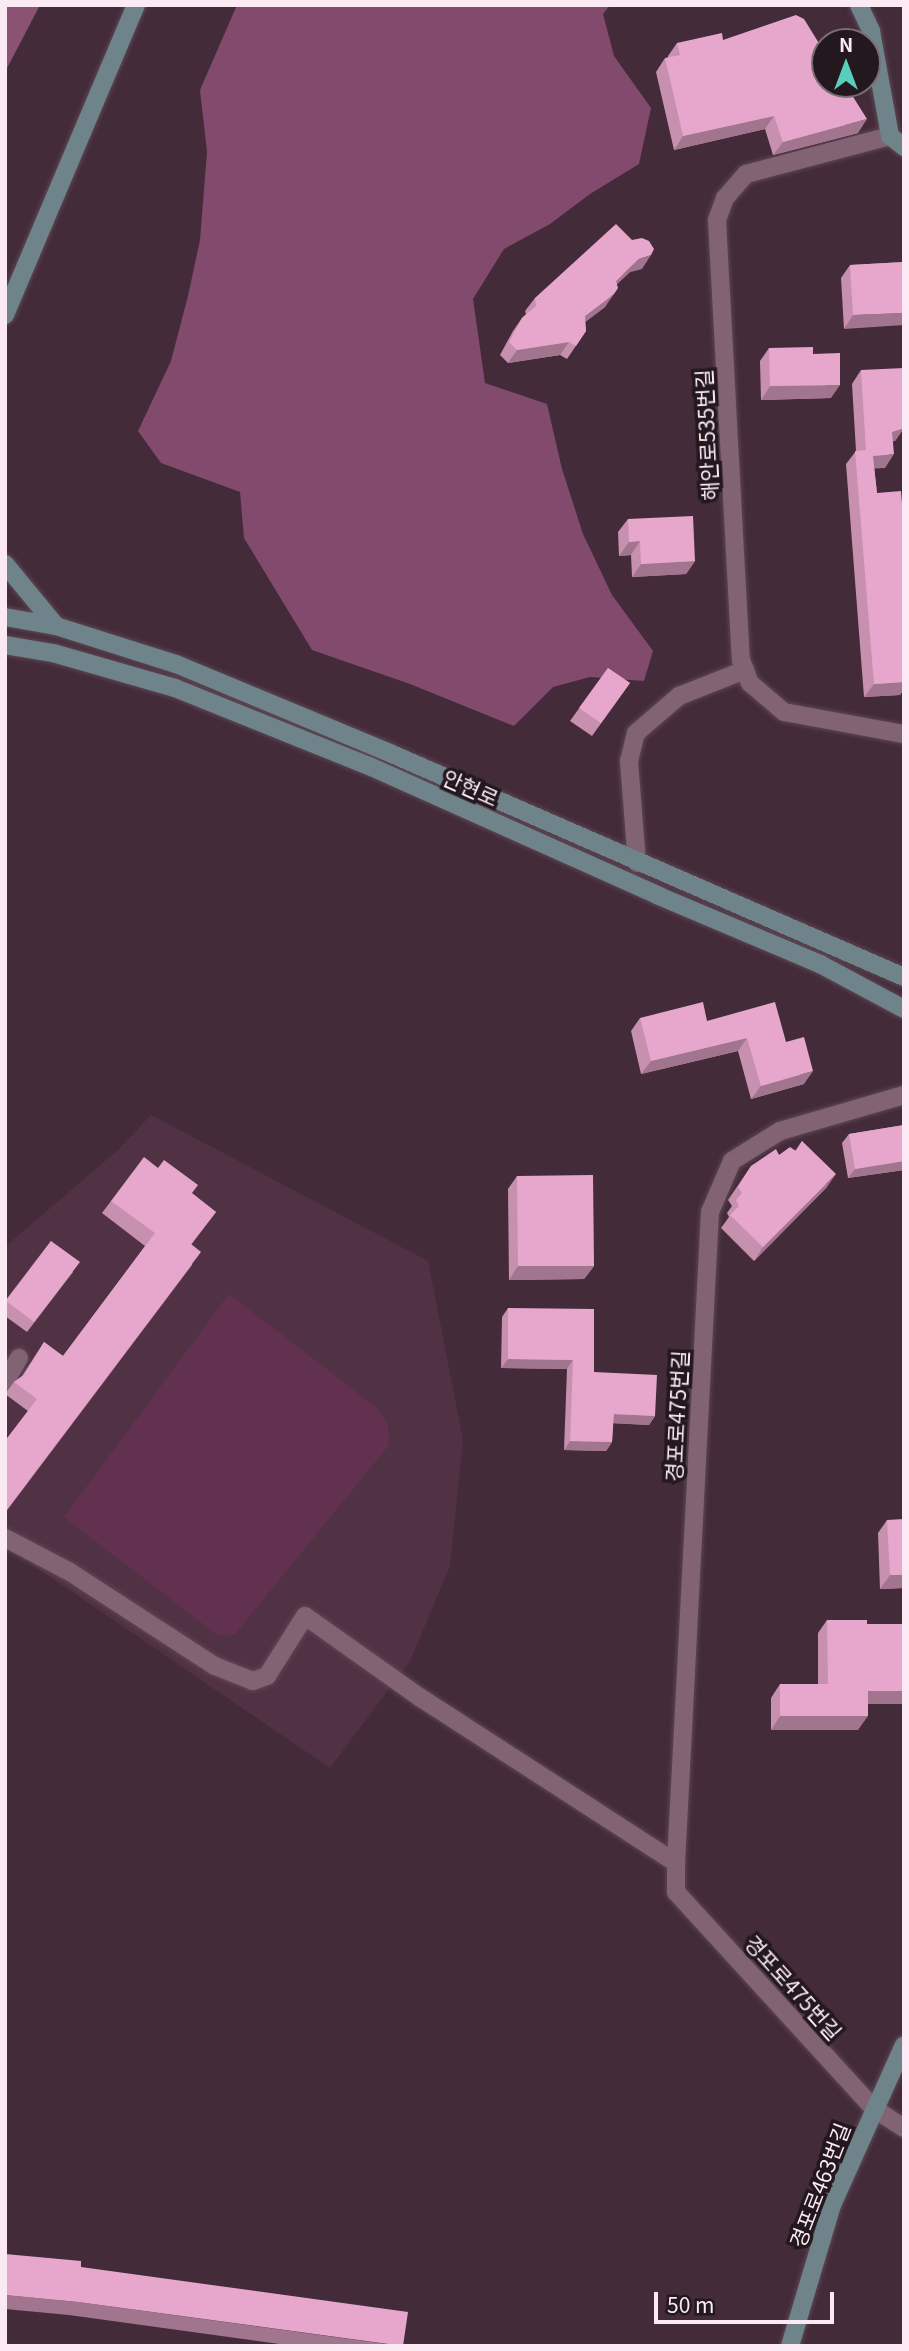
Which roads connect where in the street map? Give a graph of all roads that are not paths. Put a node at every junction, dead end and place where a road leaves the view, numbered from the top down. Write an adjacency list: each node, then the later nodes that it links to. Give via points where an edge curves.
1 (136, 5): 4 (street)
2 (859, 5): 3 (street, via 871,31)
3 (897, 141): 9 (street, 해안로535번길, via 746,174 725,198 717,220)
4 (5, 315)
5 (5, 564): 7 (street)
6 (5, 617): 7 (street, 안현로)
7 (56, 626): 11 (street, 안현로, via 188,669)
8 (5, 645): 13 (street, 안현로, via 53,653 174,688 345,756 820,964)
9 (745, 670): 10 (street, via 750,682 784,712); 11 (street, via 679,696 636,733 629,761)
10 (904, 734)
11 (638, 863): 12 (street, 안현로)
12 (904, 977)
13 (904, 1009)
14 (904, 1095): 18 (street, 경포로475번길, via 780,1130 732,1161 710,1212)
15 (19, 1358): 16 (street)
16 (5, 1382)
17 (5, 1538): 18 (street, via 70,1572 215,1666 253,1681 267,1676 305,1616 421,1698)
18 (676, 1863): 20 (street, 경포로475번길, via 676,1892)
19 (904, 2045): 20 (street, 경포로463번길)
20 (873, 2108): 21 (street, 경포로475번길); 22 (street, 경포로463번길, via 832,2205)
21 (904, 2128)
22 (790, 2346)

